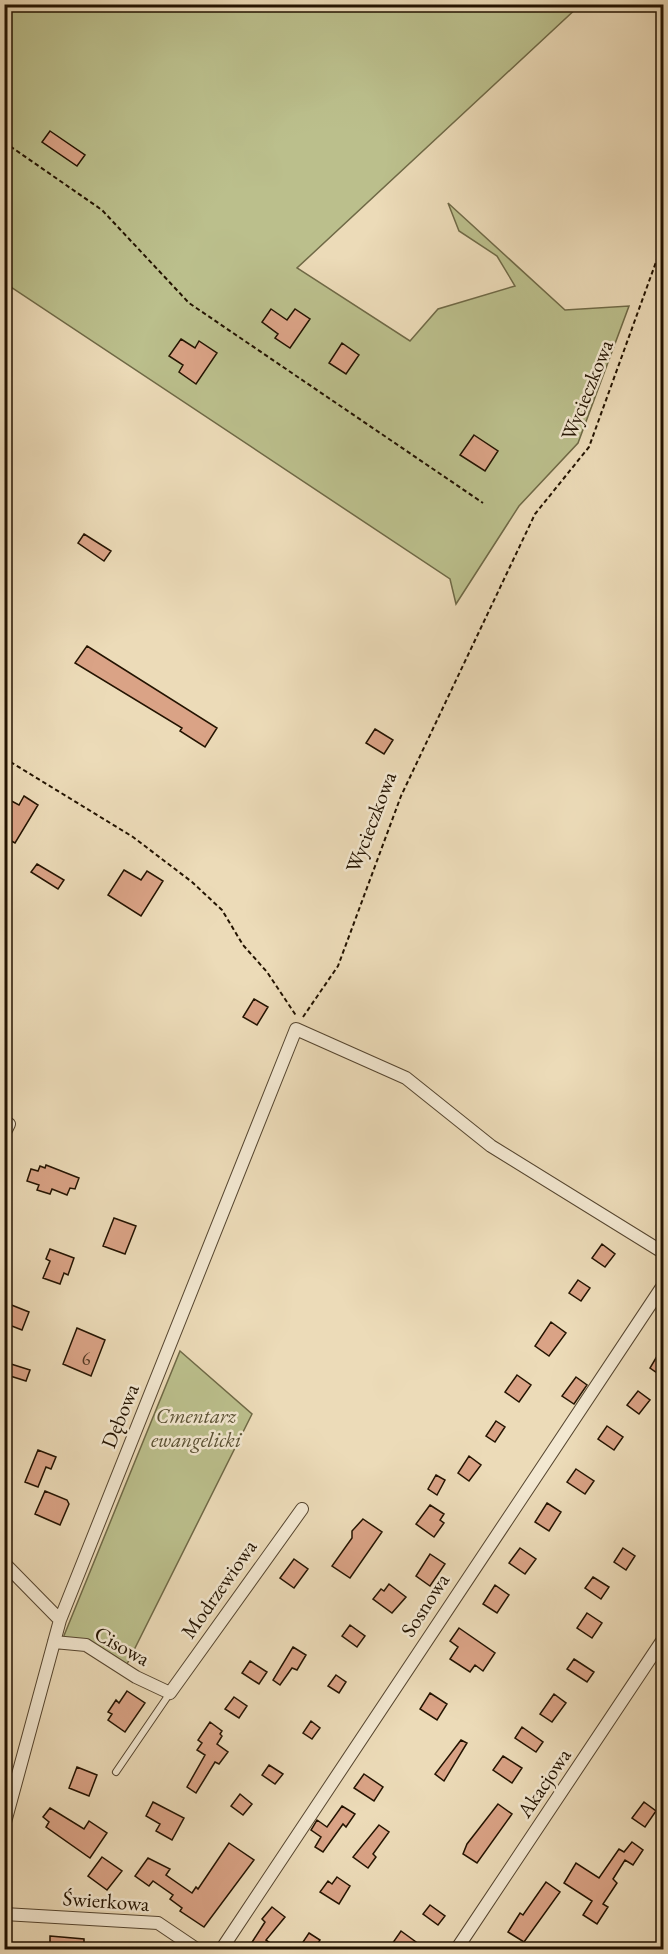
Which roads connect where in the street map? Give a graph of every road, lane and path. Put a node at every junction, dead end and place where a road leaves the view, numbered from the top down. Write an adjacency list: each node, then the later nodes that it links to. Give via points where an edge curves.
1 (4, 142): 3 (path, via 102,210 189,303)
2 (663, 240): 5 (path, Wycieczkowa, via 589,447 534,514 400,796 338,966)
3 (483, 503)
4 (4, 758): 5 (path, via 133,837 192,882 222,910 243,945 267,972)
5 (298, 1025): 6 (street, via 406,1078 491,1146); 10 (street, Dębowa)
6 (663, 1253)
7 (663, 1284): 19 (street, Sosnowa)
8 (302, 1509): 13 (street, Modrzewiowa)
9 (4, 1563): 10 (street)
10 (60, 1620): 12 (street, Dębowa)
11 (663, 1638): 20 (street, Akacjowa)
12 (54, 1642): 13 (street, Cisowa, via 86,1645); 15 (street, Dębowa)
13 (170, 1693): 14 (lane)
14 (116, 1772)
15 (9, 1791): 16 (street, Dębowa)
16 (4, 1826)
17 (4, 1914): 18 (street, Świerkowa, via 158,1923)
18 (198, 1950)
19 (221, 1950)
20 (456, 1950)

